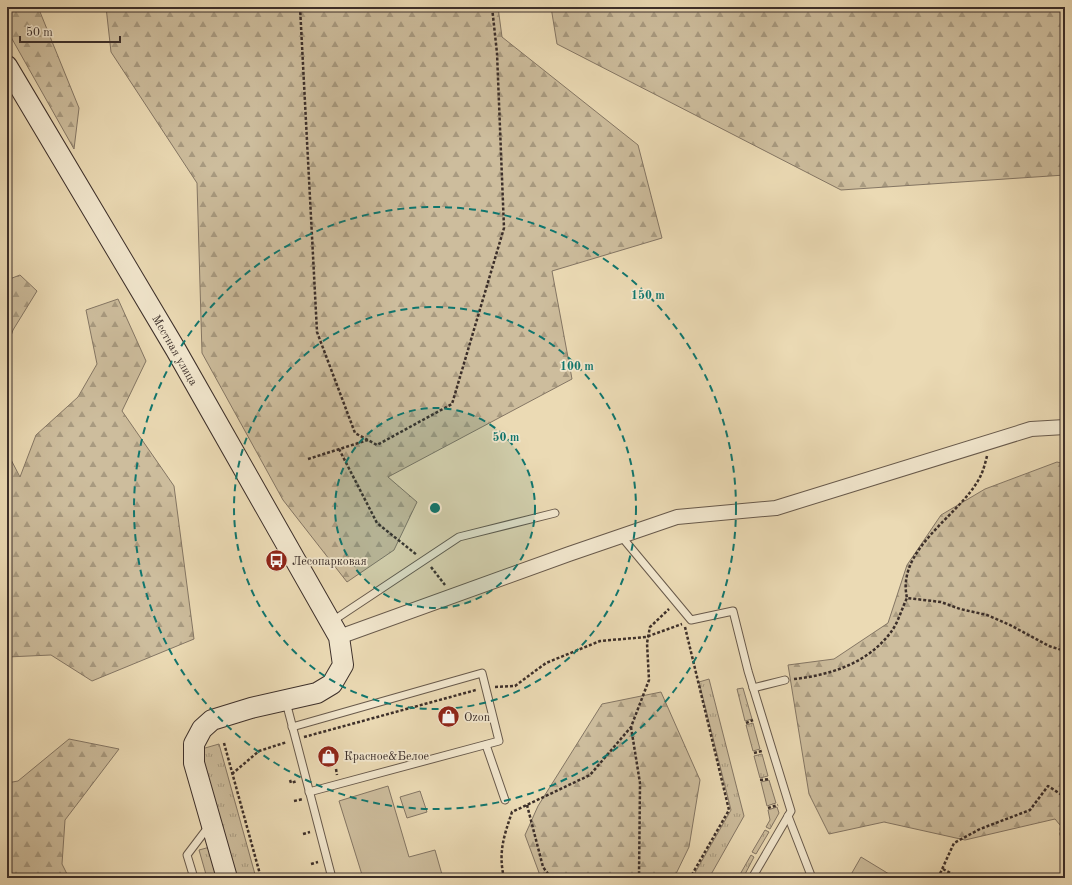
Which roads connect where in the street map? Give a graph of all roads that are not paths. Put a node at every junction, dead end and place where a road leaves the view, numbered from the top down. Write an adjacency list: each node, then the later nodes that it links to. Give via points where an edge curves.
1 (7, 66): 5 (main road, Местная улица, via 176,350)
2 (1065, 427): 4 (street, via 1031,429 776,508 677,517)
3 (556, 513): 5 (lane, via 460,537 424,560)
4 (621, 536): 5 (street, via 454,595); 7 (lane, via 691,620 733,611)
5 (335, 629): 8 (main road, via 343,665 332,684 317,693)
6 (785, 680): 7 (lane)
7 (753, 688): 13 (lane, via 791,811)
8 (285, 700): 9 (lane); 14 (main road, via 212,720 202,729 194,744 194,762)
9 (292, 727): 10 (lane, via 482,673 499,741); 11 (lane)
10 (486, 745): 11 (lane); 12 (lane)
11 (309, 792): 17 (lane)
12 (505, 800)
13 (788, 816): 18 (lane); 19 (lane)
14 (212, 823): 15 (lane, via 187,855); 16 (main road)
15 (194, 878)
16 (227, 878)
17 (332, 878)
18 (752, 878)
19 (812, 878)

